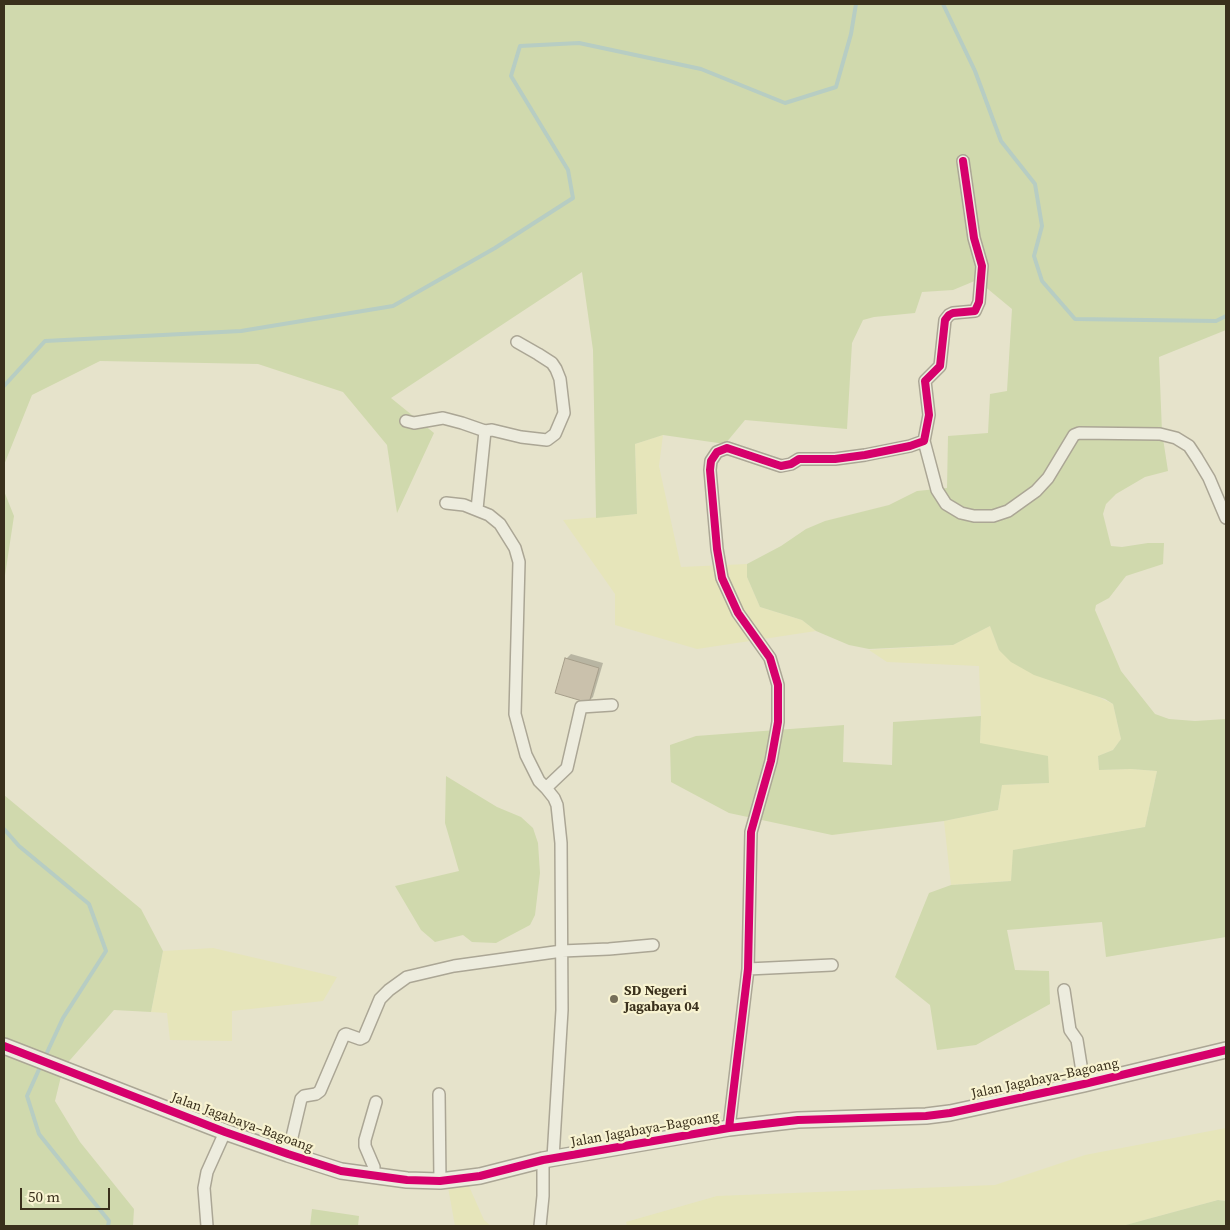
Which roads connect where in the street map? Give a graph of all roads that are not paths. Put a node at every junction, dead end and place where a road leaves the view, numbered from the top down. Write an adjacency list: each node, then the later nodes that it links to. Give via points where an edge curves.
1 (962, 161): 5 (street, via 974,238 982,266 979,302 975,310 952,313 945,320 940,366 925,381 929,415)
2 (517, 342): 4 (street, via 556,369 564,413 555,434 547,440 492,430)
3 (406, 422): 4 (street, via 443,418)
4 (485, 432): 7 (street)
5 (924, 442): 8 (street, via 937,490 946,504 961,513 992,516 1008,511 1036,491 1048,478 1074,435 1160,434 1176,438 1189,446 1197,458); 14 (street, via 865,455 799,459 781,466 727,448 717,452 711,460 722,578 738,613 770,658 778,685 778,722 752,832)
6 (446, 503): 7 (street)
7 (476, 509): 10 (street, via 500,524 515,548 519,562 516,714 526,755)
8 (1226, 518)
9 (612, 705): 10 (street, via 581,707 567,768)
10 (546, 788): 12 (street, via 557,805 561,843)
11 (653, 944): 12 (street)
12 (562, 951): 23 (street, via 454,966 407,977 389,990 380,999 364,1037 344,1035 320,1091 301,1099); 24 (street, via 562,1010)
13 (832, 965): 14 (street)
14 (748, 969): 21 (street)
15 (1064, 990): 18 (street)
16 (9, 1048): 22 (street, Jalan Jagabaya–Bagoang)
17 (1226, 1050): 18 (street, Jalan Jagabaya–Bagoang)
18 (1084, 1084): 21 (street, Jalan Jagabaya–Bagoang, via 926,1116 798,1120)
19 (439, 1094): 26 (street)
20 (376, 1102): 25 (street, via 365,1140 374,1167)
21 (729, 1128): 24 (street, Jalan Jagabaya–Bagoang)
22 (225, 1132): 23 (street, Jalan Jagabaya–Bagoang); 27 (street, via 207,1172 204,1188)
23 (288, 1154): 25 (street, Jalan Jagabaya–Bagoang, via 341,1171)
24 (548, 1159): 26 (street, Jalan Jagabaya–Bagoang, via 480,1176); 28 (street)
25 (373, 1177): 26 (street, Jalan Jagabaya–Bagoang)
26 (440, 1181)
27 (207, 1226)
28 (540, 1226)

